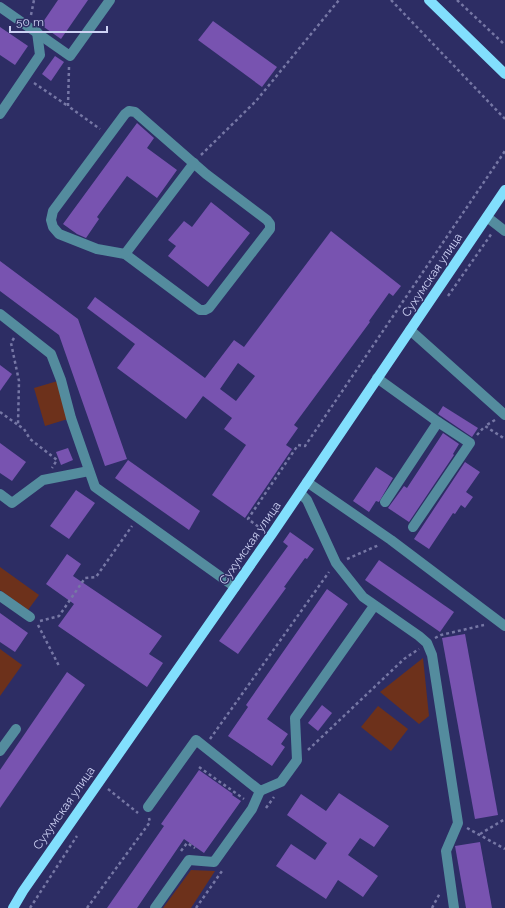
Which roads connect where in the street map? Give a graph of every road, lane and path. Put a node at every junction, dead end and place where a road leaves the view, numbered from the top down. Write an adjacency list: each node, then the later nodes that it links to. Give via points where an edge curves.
1 (34, 0): 8 (path)
2 (110, 0): 10 (lane)
3 (339, 0): 18 (path, via 256,101)
4 (391, 0): 15 (path)
5 (428, 0): 11 (main road)
6 (457, 0): 9 (path)
7 (0, 7): 8 (lane)
8 (33, 30): 10 (lane); 12 (lane, via 40,56)
9 (505, 45)
10 (70, 56): 13 (path)
11 (505, 74)
12 (26, 77): 13 (path); 14 (lane)
13 (68, 106): 16 (path)
14 (0, 114)
15 (505, 119)
16 (109, 136): 18 (lane, via 125,114 129,111 134,112); 22 (lane, via 53,211 51,220 59,234 97,249)
17 (505, 151): 39 (path, via 305,446 298,445 248,519)
18 (194, 163): 22 (lane); 22 (lane, via 267,220 270,228 205,310 200,310)
19 (505, 190): 20 (main road, Сухумская улица)
20 (487, 217): 21 (lane); 25 (main road, Сухумская улица)
21 (505, 231)
22 (125, 254)
23 (0, 314): 24 (lane)
24 (19, 329): 30 (path, via 11,343 18,381); 31 (lane, via 51,354)
25 (410, 330): 26 (main road, Сухумская улица); 28 (lane)
26 (378, 378): 29 (lane); 33 (main road, Сухумская улица)
27 (0, 412): 30 (path)
28 (505, 415)
29 (438, 422): 36 (lane); 38 (lane, via 470,443)
30 (18, 425): 32 (path, via 30,439 57,460)
31 (89, 471): 32 (lane); 37 (lane, via 95,487)
32 (43, 480): 35 (lane, via 12,503)
33 (307, 482): 34 (main road, Сухумская улица); 40 (lane)
34 (300, 493): 41 (lane, via 307,500); 42 (main road, Сухумская улица)
35 (0, 494)
36 (385, 502)
37 (138, 518): 42 (lane); 48 (path, via 96,577 85,578 59,616 37,622)
38 (413, 527)
39 (264, 530)
40 (391, 540): 41 (path); 46 (lane)
41 (336, 563): 44 (lane, via 362,597); 50 (path)
42 (235, 587): 65 (main road, Сухумская улица, via 87,797)
43 (0, 596): 45 (lane)
44 (374, 606): 47 (lane); 52 (lane, via 295,718)
45 (30, 618)
46 (502, 623): 47 (path, via 441,635)
47 (427, 643): 52 (path, via 404,659); 60 (lane, via 432,654)
48 (60, 666)
49 (16, 728): 51 (lane)
50 (204, 748): 55 (lane); 57 (lane, via 196,740)
51 (0, 751)
52 (297, 760): 55 (lane, via 281,782)
53 (199, 767): 56 (path)
54 (108, 788): 59 (path)
55 (260, 791): 67 (lane, via 252,809 214,862 190,860)
56 (244, 799)
57 (148, 807): 59 (path)
58 (505, 819): 61 (path)
59 (150, 822): 66 (path)
60 (458, 823): 61 (path); 68 (lane, via 446,851)
61 (479, 835): 62 (path)
62 (505, 849)
63 (199, 852): 64 (path, via 187,843)
64 (178, 855)
65 (13, 908)
66 (87, 908)
67 (155, 908)
68 (454, 908)

